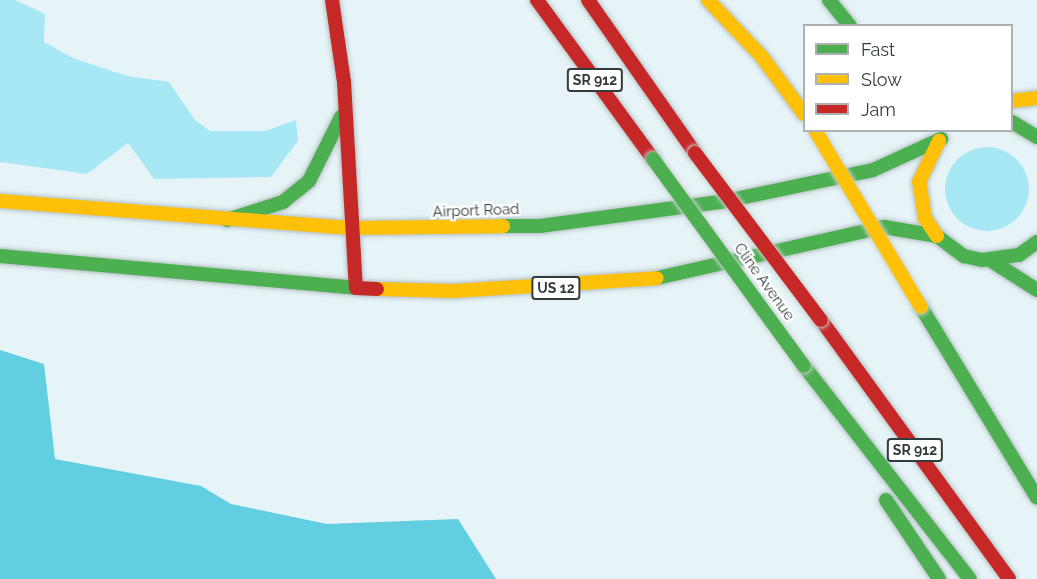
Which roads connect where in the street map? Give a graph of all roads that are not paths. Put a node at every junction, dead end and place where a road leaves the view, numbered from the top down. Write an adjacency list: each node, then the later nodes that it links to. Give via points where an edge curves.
1 (332, 0): 9 (main road)
2 (537, 0): 24 (main road, Cline Avenue / SR 912, bridge)
3 (588, 0): 28 (main road, Cline Avenue / SR 912, bridge, via 695,153)
4 (708, 0): 10 (main road, via 762,57)
5 (829, 0): 6 (main road)
6 (848, 24)
7 (1037, 98): 8 (main road)
8 (1013, 101)
9 (345, 110): 16 (main road, via 309,182 283,202); 17 (main road)
10 (803, 113)
11 (1024, 126): 14 (main road)
12 (816, 132): 25 (main road, bridge)
13 (946, 135): 17 (main road, Airport Road, via 873,170 624,217 540,226); 18 (main road, via 924,164 919,182 925,218)
14 (1037, 137)
15 (0, 201): 16 (main road, Airport Road)
16 (227, 220): 17 (main road, Airport Road)
17 (350, 228): 22 (main road)
18 (937, 236): 21 (main road, US 12, via 964,256); 22 (main road, US 12, via 909,228 884,227 642,281 592,287 453,291)
19 (1037, 242): 21 (main road, US 12, via 1019,255)
20 (0, 256): 22 (main road)
21 (990, 260): 23 (main road)
22 (356, 288)
23 (1037, 290)
24 (804, 366): 26 (main road, via 830,417); 27 (main road, Cline Avenue / SR 912)
25 (1037, 498)
26 (939, 579)
27 (970, 579)
28 (1010, 579)

